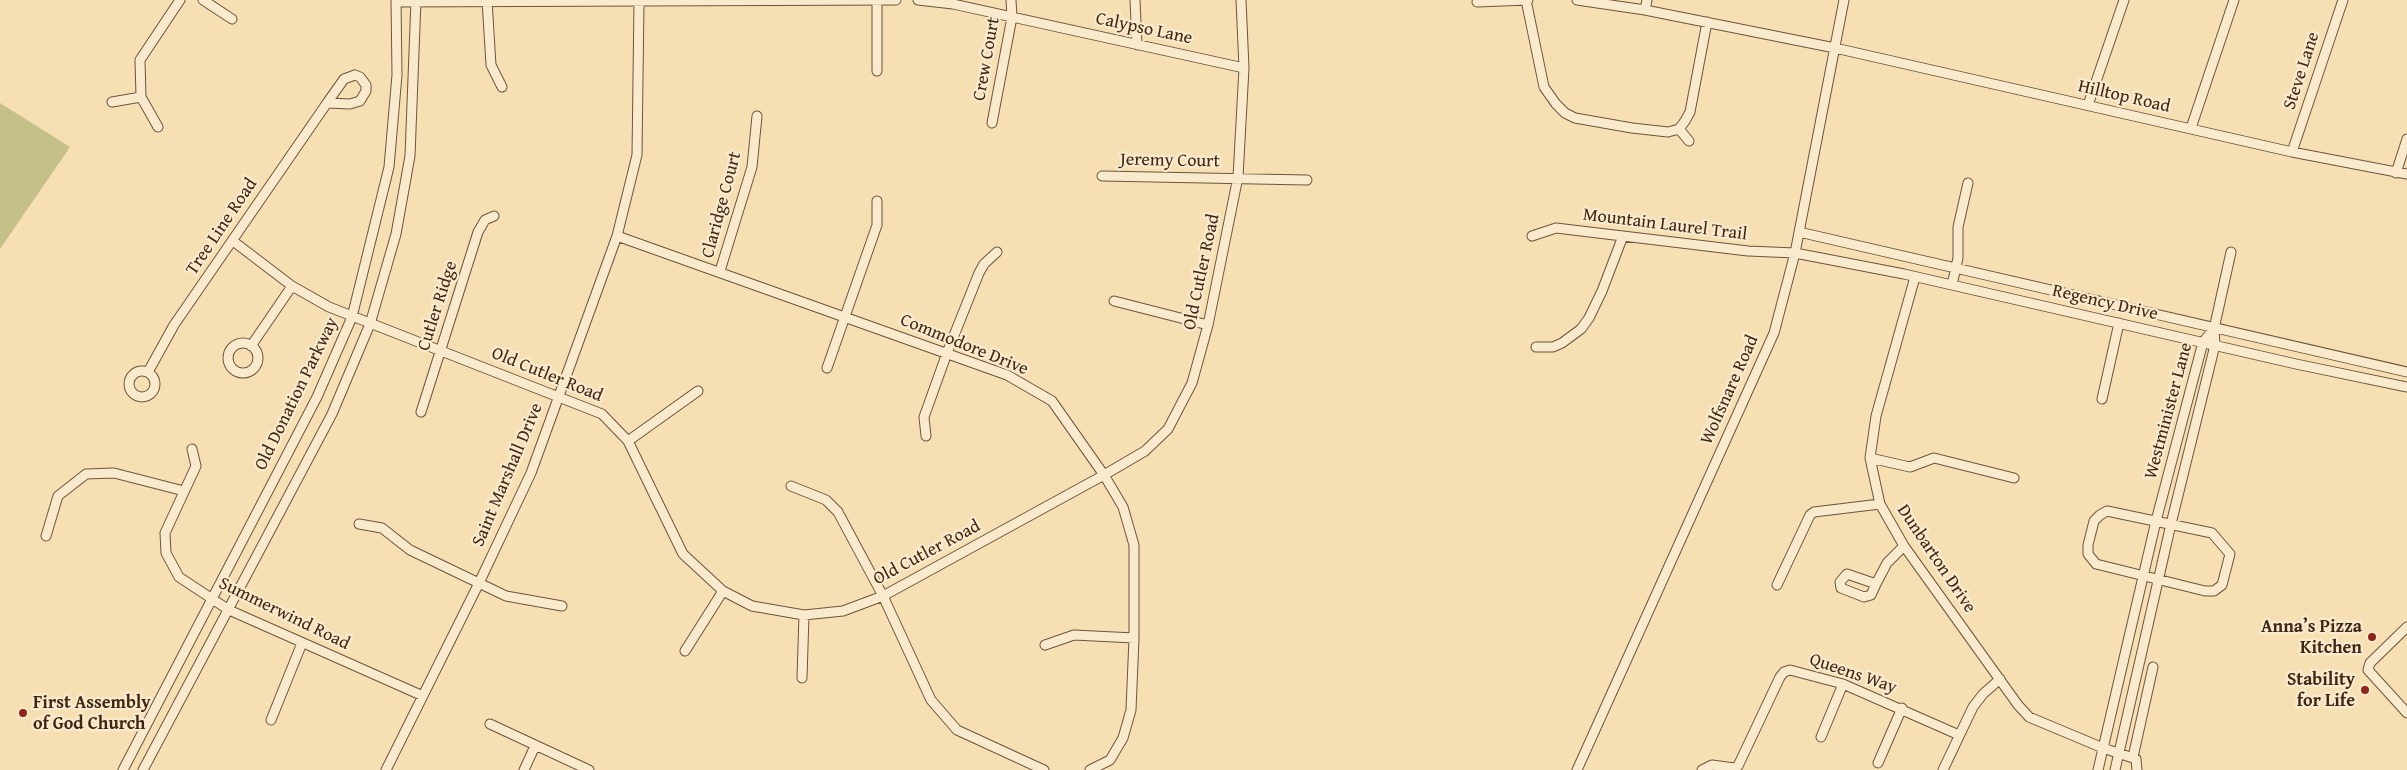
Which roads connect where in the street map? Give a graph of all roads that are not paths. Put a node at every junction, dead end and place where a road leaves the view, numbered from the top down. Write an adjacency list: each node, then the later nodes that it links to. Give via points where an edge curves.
1 (180, 0): 30 (street, via 140,60)
2 (203, 0): 23 (street)
3 (877, 0): 4 (street); 19 (street); 28 (street)
4 (896, 0)
5 (918, 0): 22 (street, Calypso Lane)
6 (1011, 0): 22 (street, Crew Court)
7 (1135, 0): 25 (street)
8 (1241, 0): 27 (street, Old Cutler Road)
9 (1526, 0): 20 (street); 38 (street, via 1544,87 1565,113 1575,118 1632,128 1668,132)
10 (1577, 0): 21 (street, Hilltop Road)
11 (1647, 0): 21 (street)
12 (1844, 0): 26 (street, Wolfsnare Road)
13 (2124, 0): 33 (street)
14 (2234, 0): 37 (street)
15 (2343, 0): 41 (street, Steve Lane)
16 (396, 1): 17 (street); 68 (street, Old Donation Parkway, via 397,75 389,167)
17 (416, 1): 18 (street); 71 (street, Old Donation Parkway, via 410,156 396,234)
18 (487, 1): 19 (street); 29 (street, via 491,65)
19 (639, 2): 51 (street, Saint Marshall Drive, via 637,155)
20 (1477, 2)
21 (1645, 10): 24 (street, Hilltop Road)
22 (1012, 16): 25 (street, Calypso Lane); 35 (street, Crew Court)
23 (232, 19)
24 (1707, 22): 26 (street, Hilltop Road); 38 (street, via 1690,112)
25 (1137, 45): 27 (street, Calypso Lane)
26 (1834, 48): 33 (street, Hilltop Road); 50 (street, Wolfsnare Road)
27 (1244, 68): 45 (street, Old Cutler Road)
28 (877, 71)
29 (502, 87)
30 (141, 97): 31 (street); 36 (street)
31 (112, 102)
32 (327, 103): 54 (street, Tree Line Road)
33 (2088, 105): 37 (street, Hilltop Road)
34 (757, 116): 60 (street, Claridge Court, via 752,167)
35 (992, 123)
36 (158, 127)
37 (2191, 128): 41 (street, Hilltop Road)
38 (1679, 129): 40 (street)
39 (2407, 139): 42 (street)
40 (1689, 141)
41 (2292, 152): 42 (street, Hilltop Road)
42 (2396, 173): 43 (street, Hilltop Road)
43 (2407, 174)
44 (1102, 176): 45 (street, Jeremy Court)
45 (1238, 178): 46 (street, Jeremy Court); 72 (street, Old Cutler Road)
46 (1307, 180)
47 (1968, 183): 59 (street, via 1958,227)
48 (876, 201): 69 (street, via 877,225)
49 (494, 216): 78 (street, Cutler Ridge, via 481,226)
50 (1799, 232): 57 (street, Wolfsnare Road); 58 (street, Regency Drive)
51 (617, 236): 60 (street, Commodore Drive); 85 (street, Saint Marshall Drive)
52 (1532, 236): 53 (street, Mountain Laurel Trail, via 1556,228)
53 (1623, 236): 57 (street, Mountain Laurel Trail, via 1748,251); 77 (street, via 1602,291 1581,329 1562,343)
54 (233, 241): 64 (street, Old Cutler Road); 81 (street, Tree Line Road, via 174,325)
55 (997, 252): 79 (street, via 978,273)
56 (2232, 252): 73 (street)
57 (1795, 253): 61 (street, Regency Drive); 139 (street, Wolfsnare Road, via 1774,333)
58 (1908, 258): 59 (street, Regency Drive); 61 (street)
59 (1956, 269): 63 (street); 65 (street, Regency Drive)
60 (720, 272): 69 (street, Commodore Drive)
61 (1904, 274): 62 (street, Regency Drive)
62 (1915, 277): 63 (street, Regency Drive); 91 (street, Dunbarton Drive, via 1876,416)
63 (1952, 285): 67 (street, Regency Drive)
64 (292, 286): 68 (street, Old Cutler Road); 76 (street)
65 (2071, 296): 67 (street); 73 (street, Regency Drive)
66 (1114, 301): 72 (street)
67 (2068, 311): 70 (street, Regency Drive)
68 (352, 317): 71 (street, Old Cutler Road); 107 (street, Old Donation Parkway, via 317,397)
69 (845, 317): 79 (street, Commodore Drive); 80 (street)
70 (2119, 323): 74 (street, Regency Drive); 86 (street)
71 (370, 324): 78 (street, Old Cutler Road); 109 (street, Old Donation Parkway, via 332,414)
72 (1208, 325): 92 (street, Old Cutler Road, via 1192,383 1168,429 1145,451)
73 (2214, 328): 74 (street, Westminister Lane); 75 (street, Westminister Lane); 82 (street, Regency Drive)
74 (2204, 342): 75 (street, Regency Drive); 97 (street, Westminister Lane)
75 (2215, 345): 83 (street, Regency Drive); 97 (street, Westminister Lane)
76 (251, 346)
77 (1536, 347)
78 (440, 350): 85 (street, Old Cutler Road); 87 (street, Cutler Ridge)
79 (947, 353): 88 (street, via 924,417); 92 (street, Commodore Drive, via 1007,375 1052,401)
80 (826, 368)
81 (148, 372)
82 (2407, 372)
83 (2407, 387)
84 (698, 391): 89 (street)
85 (558, 396): 89 (street, Old Cutler Road, via 602,414); 102 (street, Saint Marshall Drive, via 531,472)
86 (2102, 399)
87 (421, 412)
88 (926, 436)
89 (628, 441): 105 (street, Old Cutler Road, via 683,554)
90 (192, 448): 95 (street, Summerwind Road, via 196,466)
91 (1870, 458): 93 (street, via 1910,467 1934,458); 96 (street, Dunbarton Drive)
92 (1104, 474): 106 (street, Old Cutler Road); 112 (street, Commodore Drive, via 1123,507 1134,545)
93 (2014, 478)
94 (791, 486): 106 (street, via 826,500 838,512)
95 (184, 491): 99 (street, via 114,473 86,474 58,496); 107 (street, Summerwind Road, via 165,533 166,553 179,576)
96 (1880, 504): 100 (street, Dunbarton Drive); 104 (street, via 1810,515)
97 (2164, 522): 101 (street, Westminister Lane); 101 (street, Westminister Lane); 101 (street, via 2107,511 2094,521 2088,544 2088,554 2096,564); 101 (street, via 2212,533 2230,557 2224,582 2214,590 2205,591)
98 (359, 524): 102 (street, via 382,528 410,550)
99 (46, 536)
100 (1904, 546): 103 (street, via 1887,563); 118 (street, Dunbarton Drive)
101 (2151, 578): 128 (street, Westminister Lane); 129 (street, Westminister Lane)
102 (479, 584): 108 (street, via 506,596); 120 (street, Saint Marshall Drive)
103 (1876, 584)
104 (1777, 585)
105 (723, 591): 110 (street, Old Cutler Road, via 752,606); 115 (street)
106 (883, 596): 110 (street, Old Cutler Road, via 844,611); 137 (street, via 931,700 957,730)
107 (212, 600): 109 (street, Summerwind Road); 132 (street, Old Donation Parkway)
108 (562, 606)
109 (229, 610): 113 (street, Summerwind Road); 133 (street, Old Donation Parkway)
110 (804, 615): 117 (street)
111 (2407, 626): 122 (street, via 2370,663 2368,670)
112 (1134, 638): 114 (street, via 1074,635); 138 (street, Commodore Drive, via 1131,710 1123,738 1110,760)
113 (302, 643): 120 (street, Summerwind Road); 123 (street)
114 (1045, 645)
115 (685, 651)
116 (2153, 667): 130 (street)
117 (802, 678)
118 (2000, 679): 125 (street, via 1973,707); 128 (street, Dunbarton Drive, via 2029,717)
119 (1843, 684): 121 (street, Queens Way); 126 (street); 140 (street, Queens Way, via 1790,670 1784,672 1738,766 1712,765)
120 (423, 696): 134 (street, Saint Marshall Drive)
121 (1902, 708): 125 (street, Queens Way); 131 (street)
122 (2407, 713)
123 (271, 720)
124 (490, 724): 127 (street)
125 (1959, 735): 141 (street)
126 (1821, 737)
127 (535, 746): 135 (street); 136 (street)
128 (2103, 748): 129 (street, Dunbarton Drive); 142 (street, Westminister Lane)
129 (2120, 753): 130 (street, Dunbarton Drive); 143 (street, Westminister Lane)
130 (2132, 757): 144 (street, via 2138,761)
131 (1878, 763)
132 (123, 770)
133 (143, 770)
134 (386, 770)
135 (524, 770)
136 (589, 770)
137 (1044, 770)
138 (1090, 770)
139 (1577, 770)
140 (1702, 770)
141 (1943, 770)
142 (2098, 770)
143 (2115, 770)
144 (2137, 770)

